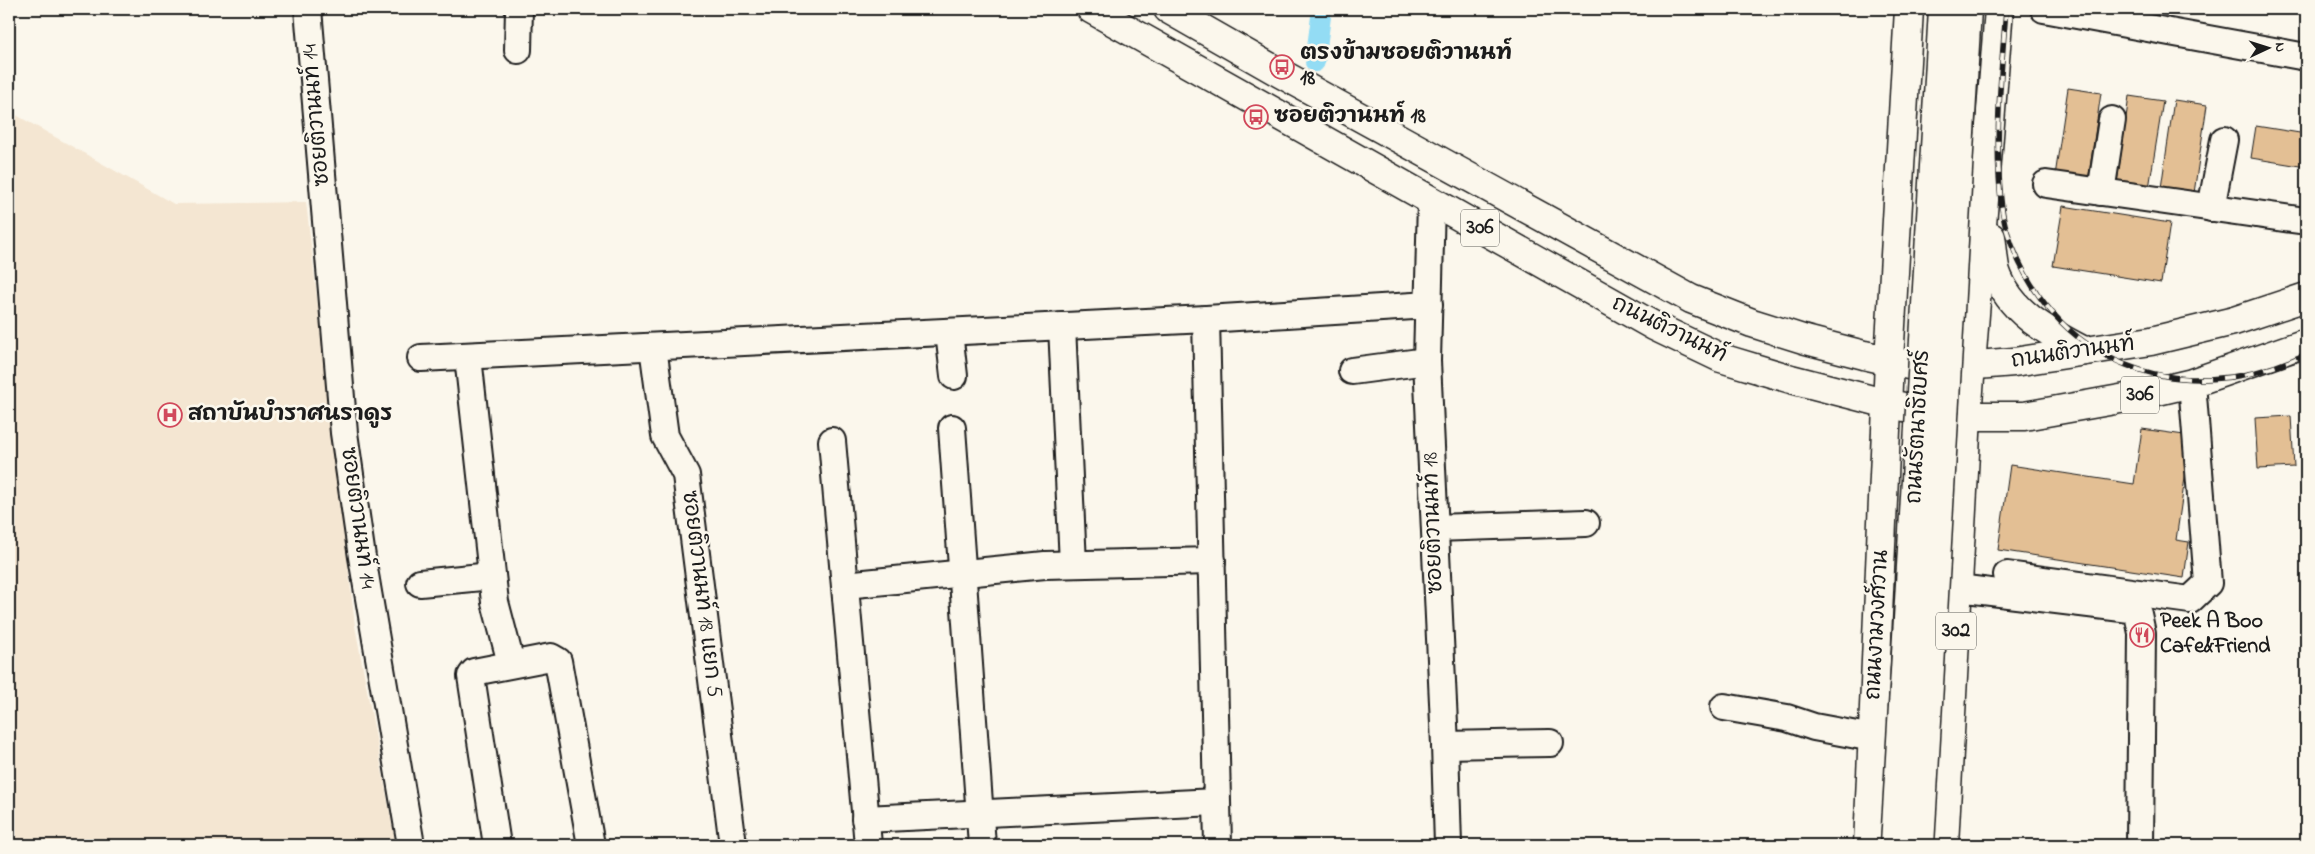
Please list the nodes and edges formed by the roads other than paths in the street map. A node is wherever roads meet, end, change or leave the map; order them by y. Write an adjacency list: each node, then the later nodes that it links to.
1 (308, 9): 63 (street, ซอยติวานนท์ 14)
2 (519, 9): 11 (street)
3 (1091, 9): 19 (main road, ถนนติวานนท์ / 306)
4 (1168, 9): 33 (main road, ถนนติวานนท์ / 306)
5 (1909, 9): 33 (main road, ถนนรัตนาธิเบศร์)
6 (1914, 9): 9 (main road)
7 (1943, 9): 72 (main road, ถนนรัตนาธิเบศร์, bridge)
8 (1967, 9): 73 (main road, ถนนรัตนาธิเบศร์, bridge)
9 (1998, 9): 14 (main road, 302)
10 (2044, 9): 12 (street)
11 (518, 50)
12 (2306, 57)
13 (2112, 120): 18 (street)
14 (1990, 124): 16 (main road, 302); 35 (main road)
15 (2224, 140): 20 (street)
16 (1986, 168): 29 (main road); 34 (main road, 302)
17 (2046, 184): 18 (street)
18 (2101, 192): 20 (street)
19 (1431, 201): 23 (street, ซอยติวานนท์ 18); 39 (main road, ถนนติวานนท์ / 306)
20 (2211, 208): 21 (street)
21 (2306, 221)
22 (2306, 297): 29 (main road, ถนนติวานนท์ / 306)
23 (1429, 305): 24 (street); 32 (street, ซอยติวานนท์ 18)
24 (1206, 319): 25 (street); 46 (street)
25 (1062, 326): 26 (street); 47 (street)
26 (949, 332): 28 (street); 37 (street)
27 (2306, 343): 38 (main road, ถนนติวานนท์ / 306)
28 (654, 347): 30 (street); 66 (street, ซอยติวานนท์ 18 แยก 5)
29 (2084, 351): 34 (main road, ถนนติวานนท์ / 306)
30 (468, 357): 31 (street); 50 (street)
31 (421, 358)
32 (1427, 361): 36 (street); 45 (street, ซอยติวานนท์ 18)
33 (1889, 361): 35 (main road, ถนนติวานนท์ / 306); 39 (main road, ถนนรัตนาธิเบศร์)
34 (1963, 367): 35 (main road, ถนนติวานนท์ / 306); 40 (main road); 41 (main road, 302)
35 (1927, 368): 39 (main road)
36 (1352, 371)
37 (954, 376)
38 (2192, 383): 41 (main road, ถนนติวานนท์ / 306); 49 (street)
39 (1896, 406): 40 (main road, ถนนติวานนท์ / 306); 54 (main road, ถนนงามวงศ์วาน)
40 (1937, 413): 41 (main road, ถนนติวานนท์ / 306); 54 (main road)
41 (1967, 416): 53 (main road, 302)
42 (952, 428): 48 (street)
43 (832, 440): 52 (street)
44 (1586, 523): 45 (street)
45 (1435, 528): 59 (street, ซอยติวานนท์ 18)
46 (1212, 561): 47 (street); 60 (street)
47 (1073, 564): 48 (street)
48 (962, 574): 52 (street); 61 (street)
49 (2007, 575)
50 (492, 576): 51 (street); 55 (street)
51 (420, 583)
52 (845, 585): 62 (street)
53 (1958, 588): 74 (main road, 302); 75 (street)
54 (1880, 610): 57 (main road, ถนนงามวงศ์วาน)
55 (511, 663): 64 (street); 65 (street)
56 (1724, 707): 57 (street)
57 (1873, 738): 71 (main road, ถนนงามวงศ์วาน)
58 (1550, 743): 59 (street)
59 (1445, 745): 70 (street, ซอยติวานนท์ 18)
60 (1216, 802): 61 (street); 69 (street)
61 (980, 813): 62 (street); 68 (street)
62 (866, 819): 67 (street)
63 (411, 845)
64 (497, 845)
65 (591, 845)
66 (734, 845)
67 (868, 845)
68 (982, 845)
69 (1218, 845)
70 (1448, 845)
71 (1868, 845)
72 (1895, 845)
73 (1920, 845)
74 (1944, 845)
75 (2140, 845)

